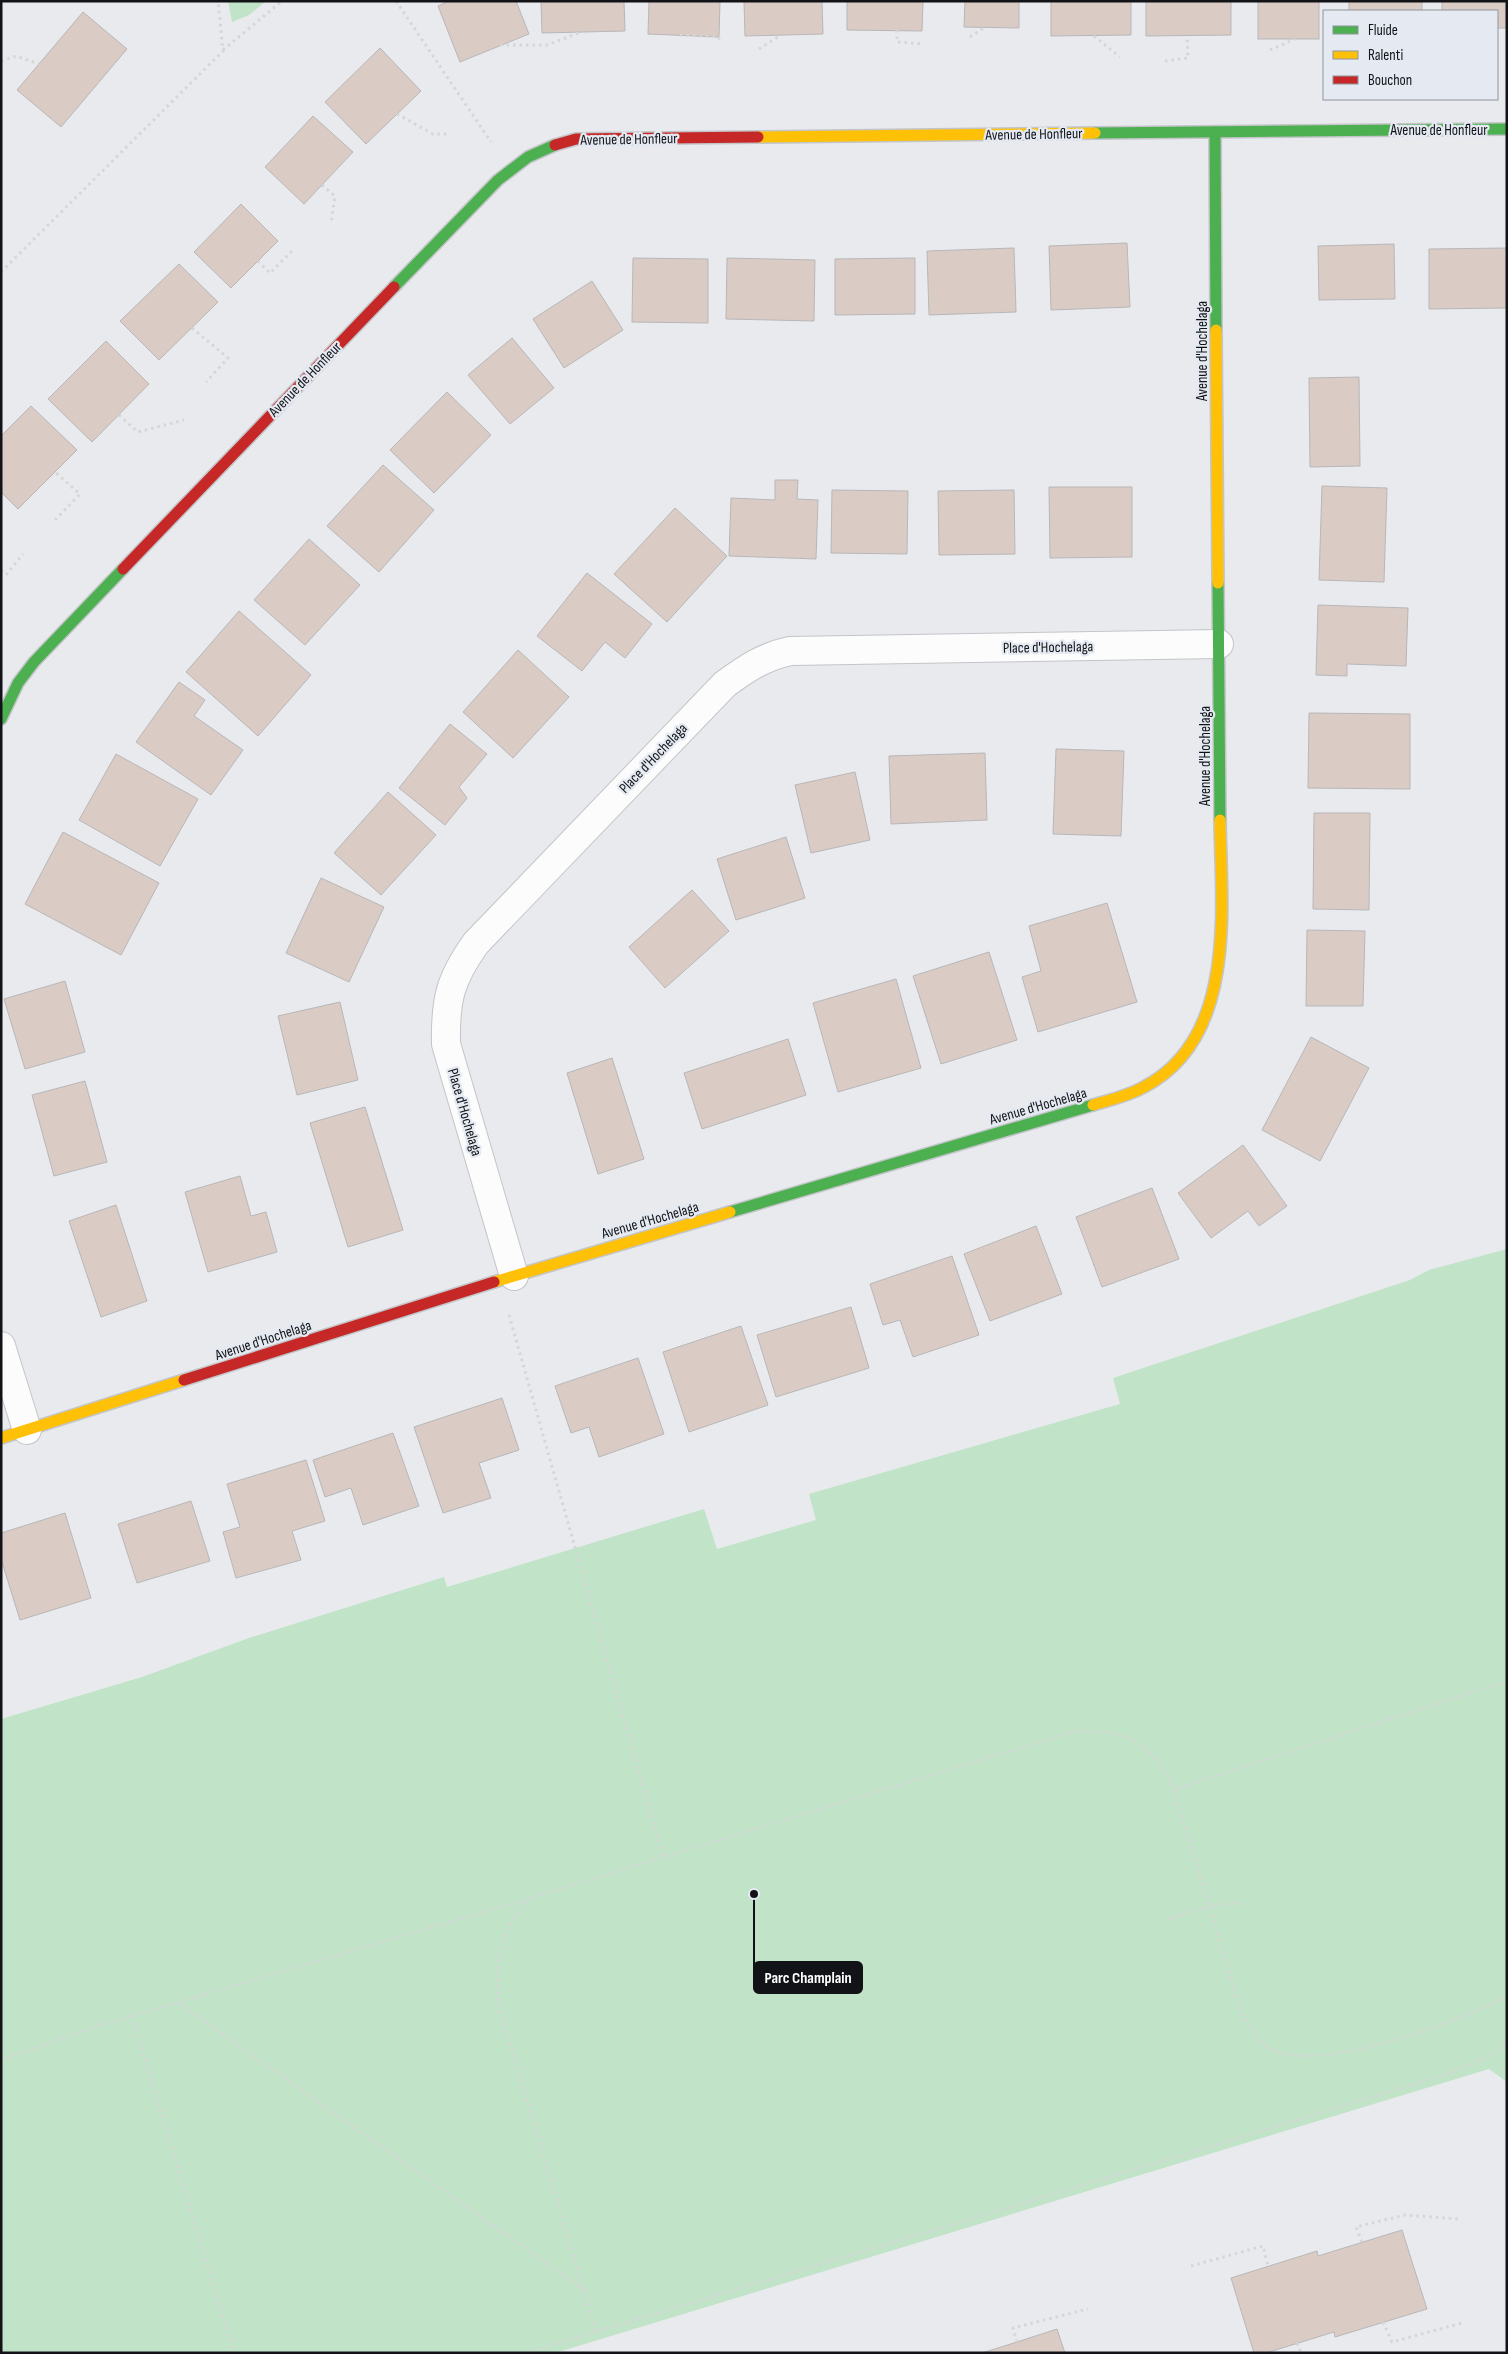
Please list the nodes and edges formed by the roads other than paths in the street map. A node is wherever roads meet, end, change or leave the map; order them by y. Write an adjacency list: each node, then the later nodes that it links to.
1 (1507, 130): 2 (street, Avenue de Honfleur)
2 (1215, 132): 3 (street, Avenue d'Hochelaga); 4 (street, Avenue de Honfleur)
3 (1219, 644): 5 (street, Avenue d'Hochelaga); 5 (street, Place d'Hochelaga)
4 (1, 719)
5 (514, 1276): 7 (street, Avenue d'Hochelaga)
6 (1, 1346): 7 (street)
7 (27, 1430): 8 (street, Avenue d'Hochelaga)
8 (1, 1438)

